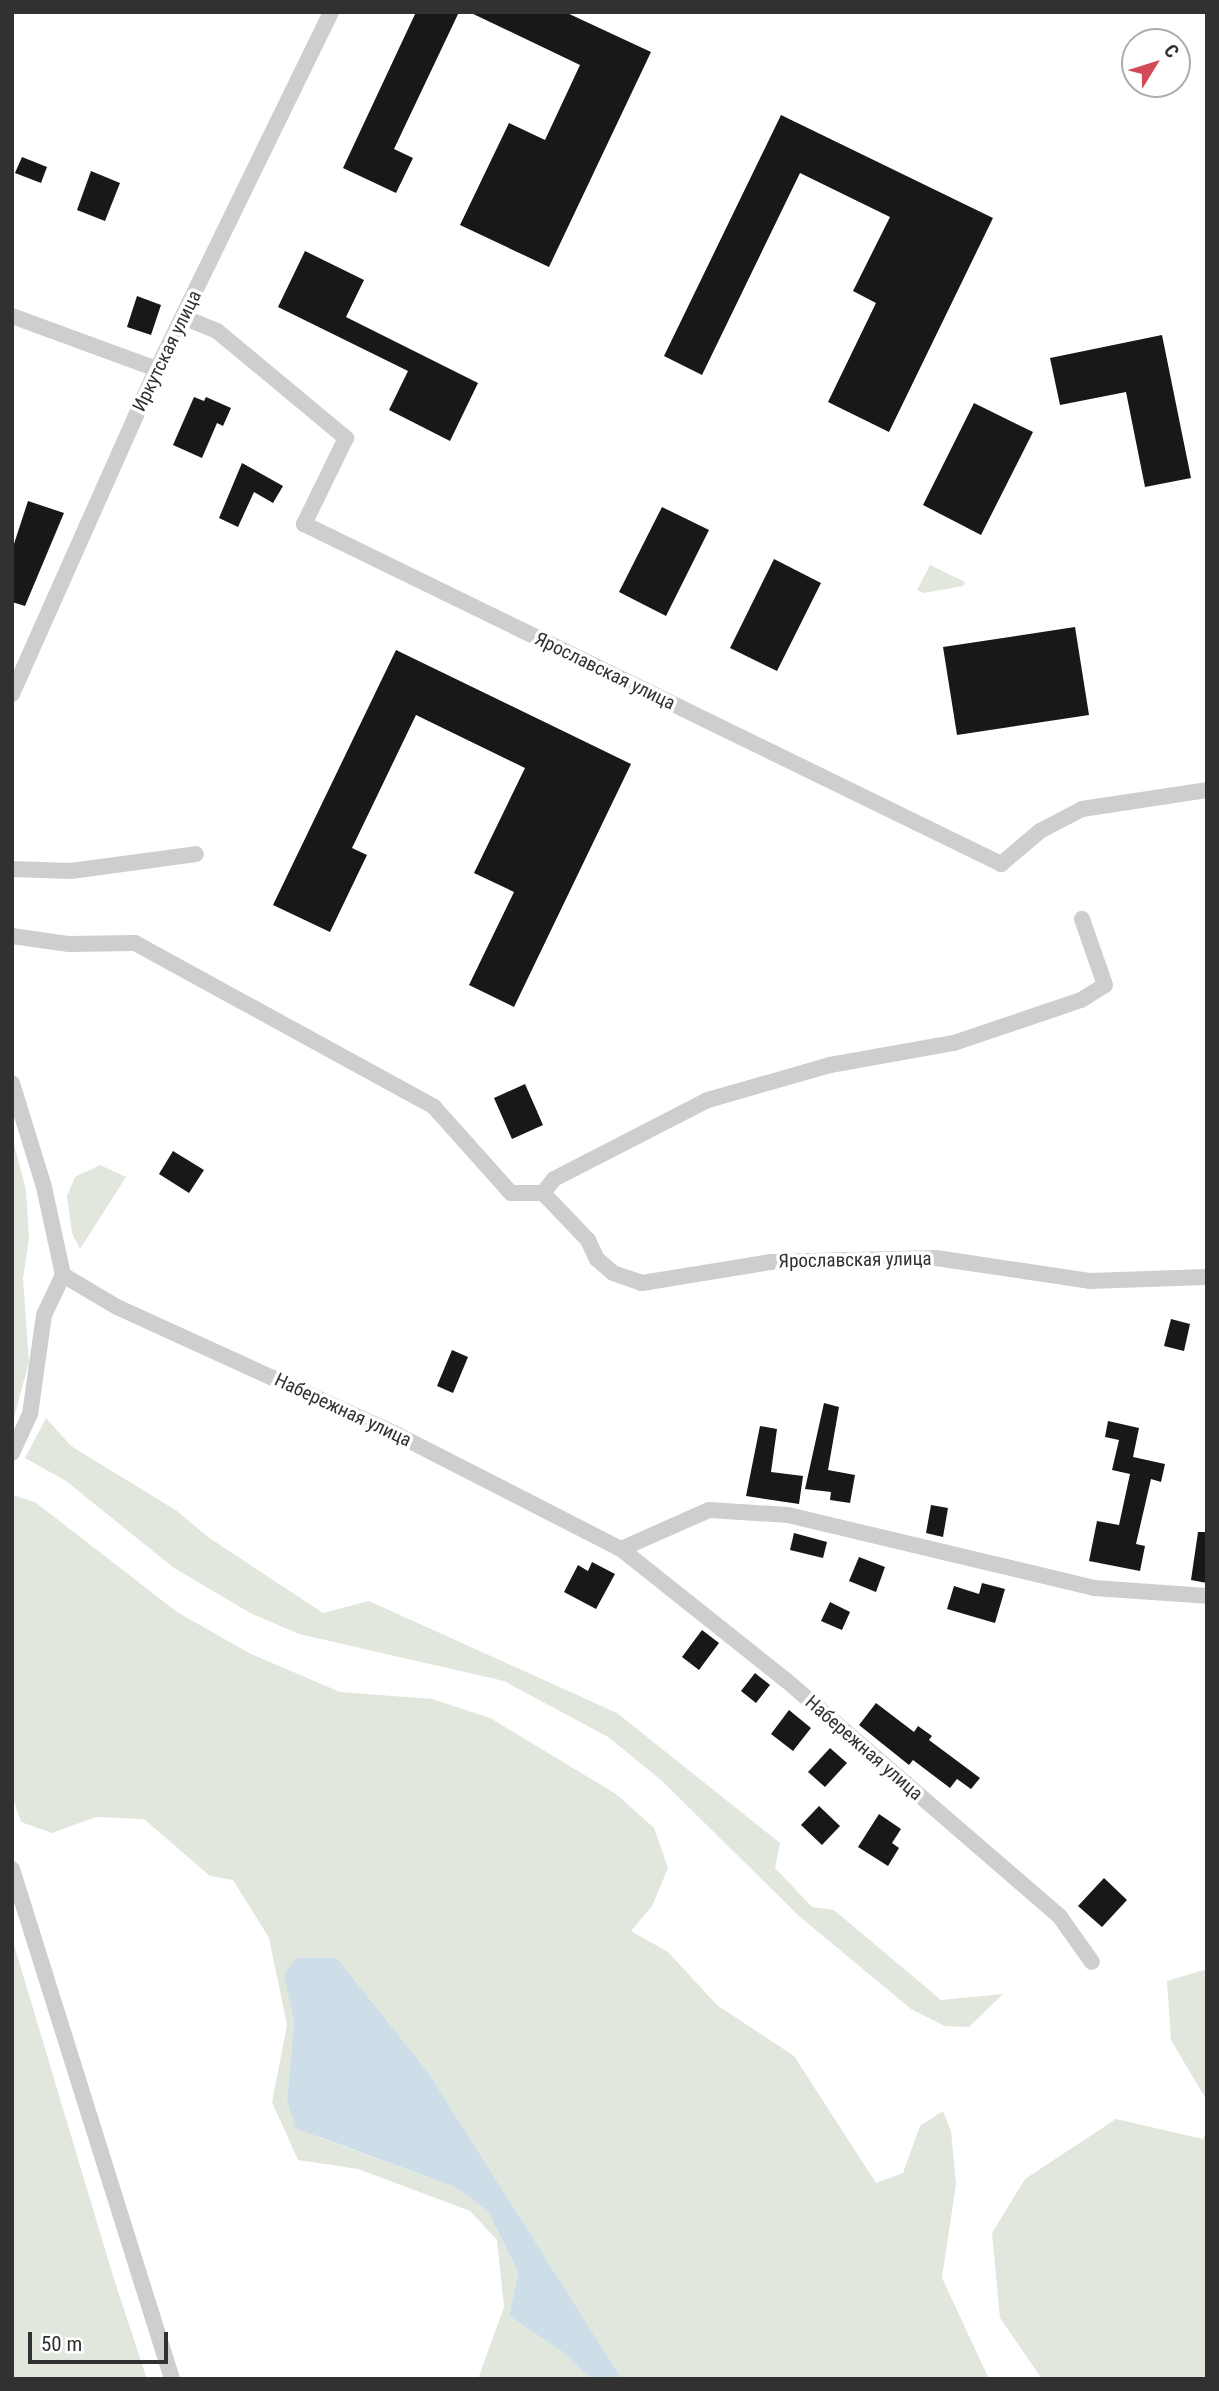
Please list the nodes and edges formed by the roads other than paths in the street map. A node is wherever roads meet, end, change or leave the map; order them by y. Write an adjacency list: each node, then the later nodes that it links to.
1 (331, 12): 3 (street, Иркутская улица)
2 (12, 316): 4 (street)
3 (185, 318): 4 (street, Иркутская улица); 6 (street, Ярославская улица)
4 (157, 369): 5 (street, Иркутская улица)
5 (12, 694)
6 (1207, 790)
7 (195, 854): 8 (street)
8 (12, 869)
9 (1082, 919): 12 (street)
10 (12, 936): 12 (street)
11 (12, 1083): 13 (street)
12 (542, 1193): 14 (street, Ярославская улица)
13 (64, 1275): 15 (street); 16 (street, Набережная улица)
14 (1207, 1277)
15 (12, 1452)
16 (621, 1549): 17 (street); 19 (street, Набережная улица)
17 (1207, 1596)
18 (12, 1869): 20 (street)
19 (1092, 1962)
20 (172, 2379)

